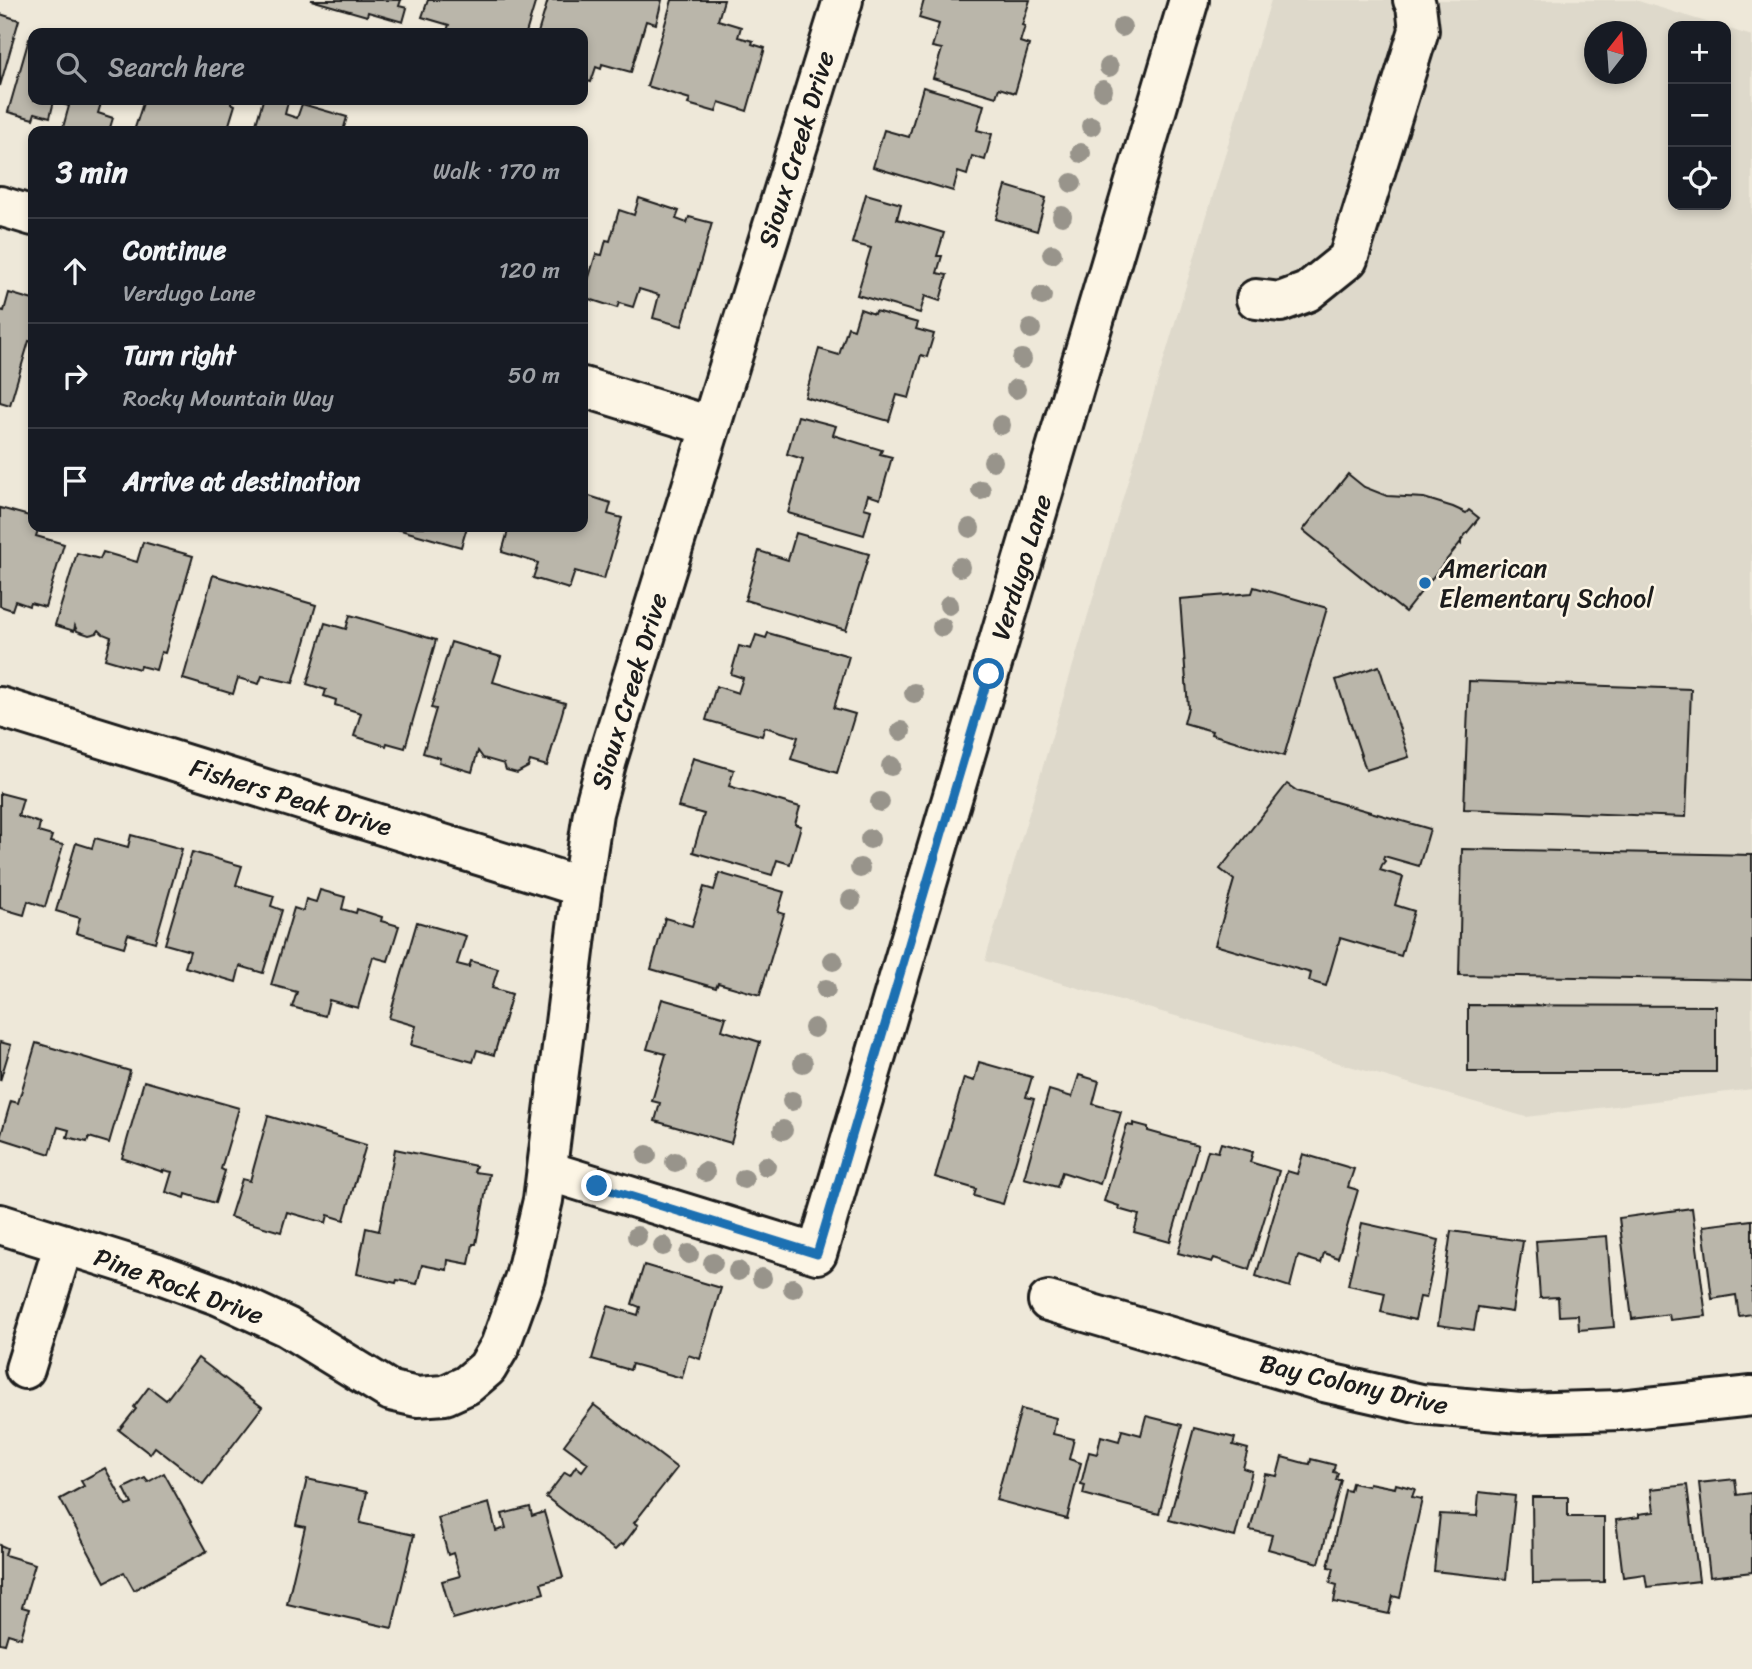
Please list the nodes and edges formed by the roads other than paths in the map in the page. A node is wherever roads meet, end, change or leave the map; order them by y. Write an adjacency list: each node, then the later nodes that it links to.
1 (843, 0): 8 (street, Sioux Creek Drive)
2 (1189, 0): 11 (street, Verdugo Lane)
3 (1413, 0): 6 (street)
4 (0, 206): 5 (street)
5 (28, 214)
6 (1256, 299)
7 (588, 389): 8 (street)
8 (710, 426): 10 (street, Sioux Creek Drive)
9 (0, 707): 10 (street, Fishers Peak Drive)
10 (582, 887): 11 (street, Sioux Creek Drive)
11 (548, 1171): 16 (street, Sioux Creek Drive)
12 (0, 1224): 13 (street, Pine Rock Drive)
13 (64, 1244): 15 (street); 16 (street, Pine Rock Drive)
14 (1048, 1301): 17 (street, Bay Colony Drive)
15 (25, 1368)
16 (467, 1385)
17 (1752, 1396)

